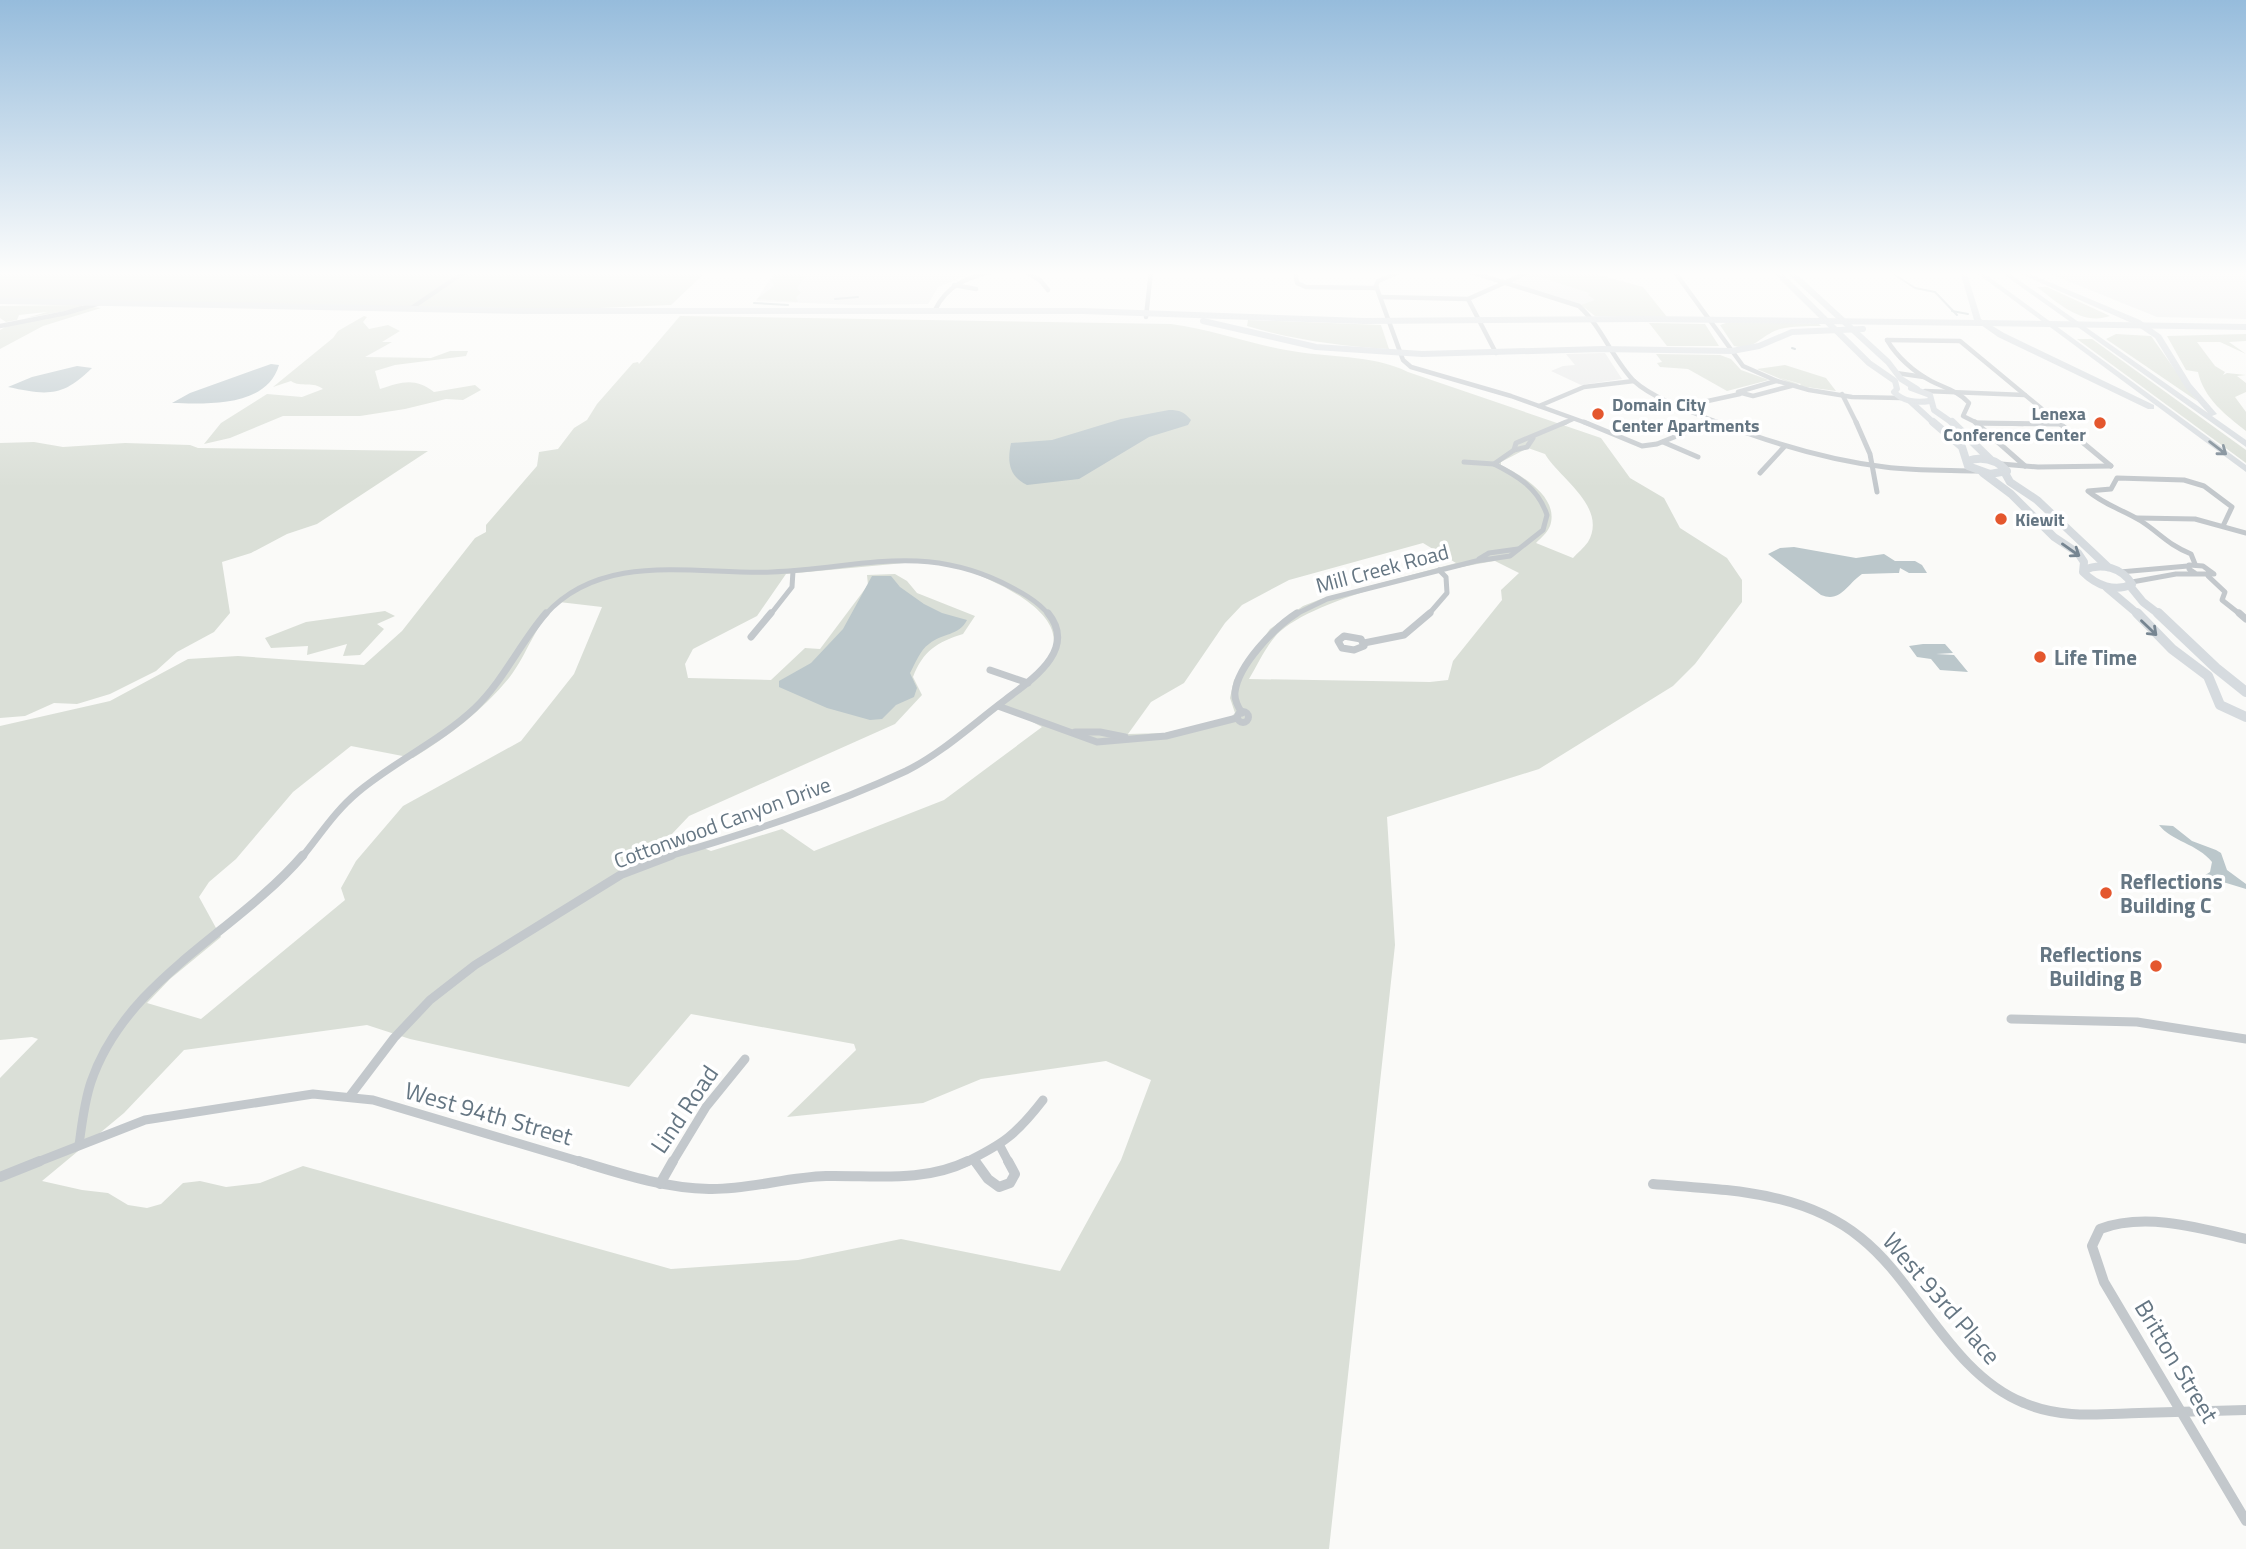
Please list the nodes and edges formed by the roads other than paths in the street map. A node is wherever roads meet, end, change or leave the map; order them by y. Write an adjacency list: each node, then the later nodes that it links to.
1 (1305, 343): 17 (main road)
2 (1398, 343): 17 (street)
3 (1491, 343): 18 (street)
4 (1607, 343): 15 (street)
5 (1727, 343): 16 (street)
6 (1765, 343): 16 (main road)
7 (1850, 343): 24 (main road)
8 (1867, 343): 19 (main road)
9 (1890, 343): 20 (street)
10 (1961, 343): 29 (street)
11 (2021, 343): 40 (highway)
12 (2076, 343): 40 (highway)
13 (2105, 343): 42 (highway)
14 (2161, 343): 42 (highway)
15 (1610, 349): 16 (main road); 18 (main road); 21 (street)
16 (1732, 351): 22 (street)
17 (1401, 353): 18 (main road); 32 (street)
18 (1496, 353)
19 (1896, 373): 20 (street); 25 (main road)
20 (1925, 377): 28 (street)
21 (1633, 381): 32 (street); 33 (street)
22 (1777, 381): 23 (street); 26 (street)
23 (1791, 386): 26 (street); 27 (street)
24 (1896, 390): 25 (main road); 27 (street); 30 (main road)
25 (1919, 390): 28 (street); 31 (main road)
26 (1740, 394): 33 (street)
27 (1842, 394): 30 (street); 48 (street)
28 (1962, 396): 29 (street); 31 (street); 34 (street)
29 (2028, 397): 39 (street)
30 (1903, 399): 31 (main road); 46 (main road)
31 (1931, 400): 35 (main road)
32 (1539, 406): 36 (street)
33 (1679, 407): 37 (street)
34 (1964, 417): 35 (street); 38 (street)
35 (1946, 418): 51 (main road)
36 (1573, 419): 41 (street); 47 (street)
37 (1713, 421): 41 (street); 43 (street)
38 (1978, 423): 39 (street); 49 (street)
39 (2062, 425): 50 (street)
40 (2190, 427): 52 (highway, one-way to 52)
41 (1663, 442): 44 (street)
42 (2246, 442)
43 (1784, 447): 48 (street); 54 (street)
44 (1698, 457)
45 (1464, 461): 47 (street)
46 (1967, 463): 48 (street); 51 (main road); 53 (main road)
47 (1494, 464): 60 (street, Mill Creek Road)
48 (1873, 464): 53 (street); 55 (street)
49 (2025, 466): 50 (street); 51 (street)
50 (2038, 467): 51 (street)
51 (2002, 468): 53 (main road); 62 (main road)
52 (2246, 469)
53 (1980, 472): 61 (main road, one-way to 61)
54 (1760, 473)
55 (1877, 492)
56 (2136, 518): 57 (street); 57 (street); 59 (street)
57 (2222, 526): 58 (street)
58 (2246, 533)
59 (2192, 565): 62 (street); 64 (street); 65 (street)
60 (1439, 570): 70 (street); 75 (street, Mill Creek Road)
61 (2084, 570): 62 (main road); 66 (main road)
62 (2115, 570): 67 (main road)
63 (793, 571): 69 (street); 72 (street, Cottonwood Canyon Drive); 82 (street, Cottonwood Canyon Drive)
64 (2195, 573): 65 (street); 67 (street)
65 (2208, 576): 68 (street)
66 (2098, 584): 67 (main road); 74 (main road, one-way to 74)
67 (2131, 584): 73 (main road)
68 (2246, 620)
69 (751, 638)
70 (1364, 643)
71 (990, 670): 72 (street)
72 (1028, 683): 75 (street, Cottonwood Canyon Drive)
73 (2246, 693): 74 (main road)
74 (2215, 695): 76 (main road)
75 (998, 706): 80 (street, Cottonwood Canyon Drive)
76 (2246, 719)
77 (2011, 1019): 78 (street)
78 (2246, 1039)
79 (745, 1059): 86 (street, Lind Road)
80 (350, 1096): 82 (street, West 94th Street); 86 (street, West 94th Street)
81 (1043, 1100): 83 (street, West 94th Street)
82 (79, 1145): 85 (street, West 94th Street)
83 (1000, 1146): 84 (street, West 94th Street); 84 (street)
84 (974, 1160): 86 (street, West 94th Street)
85 (0, 1177)
86 (660, 1184)
87 (1653, 1184): 89 (street, West 93rd Place)
88 (2246, 1239): 89 (street, Britton Street)
89 (2183, 1410): 90 (street, West 93rd Place); 91 (street, Britton Street)
90 (2246, 1410)
91 (2246, 1521)

